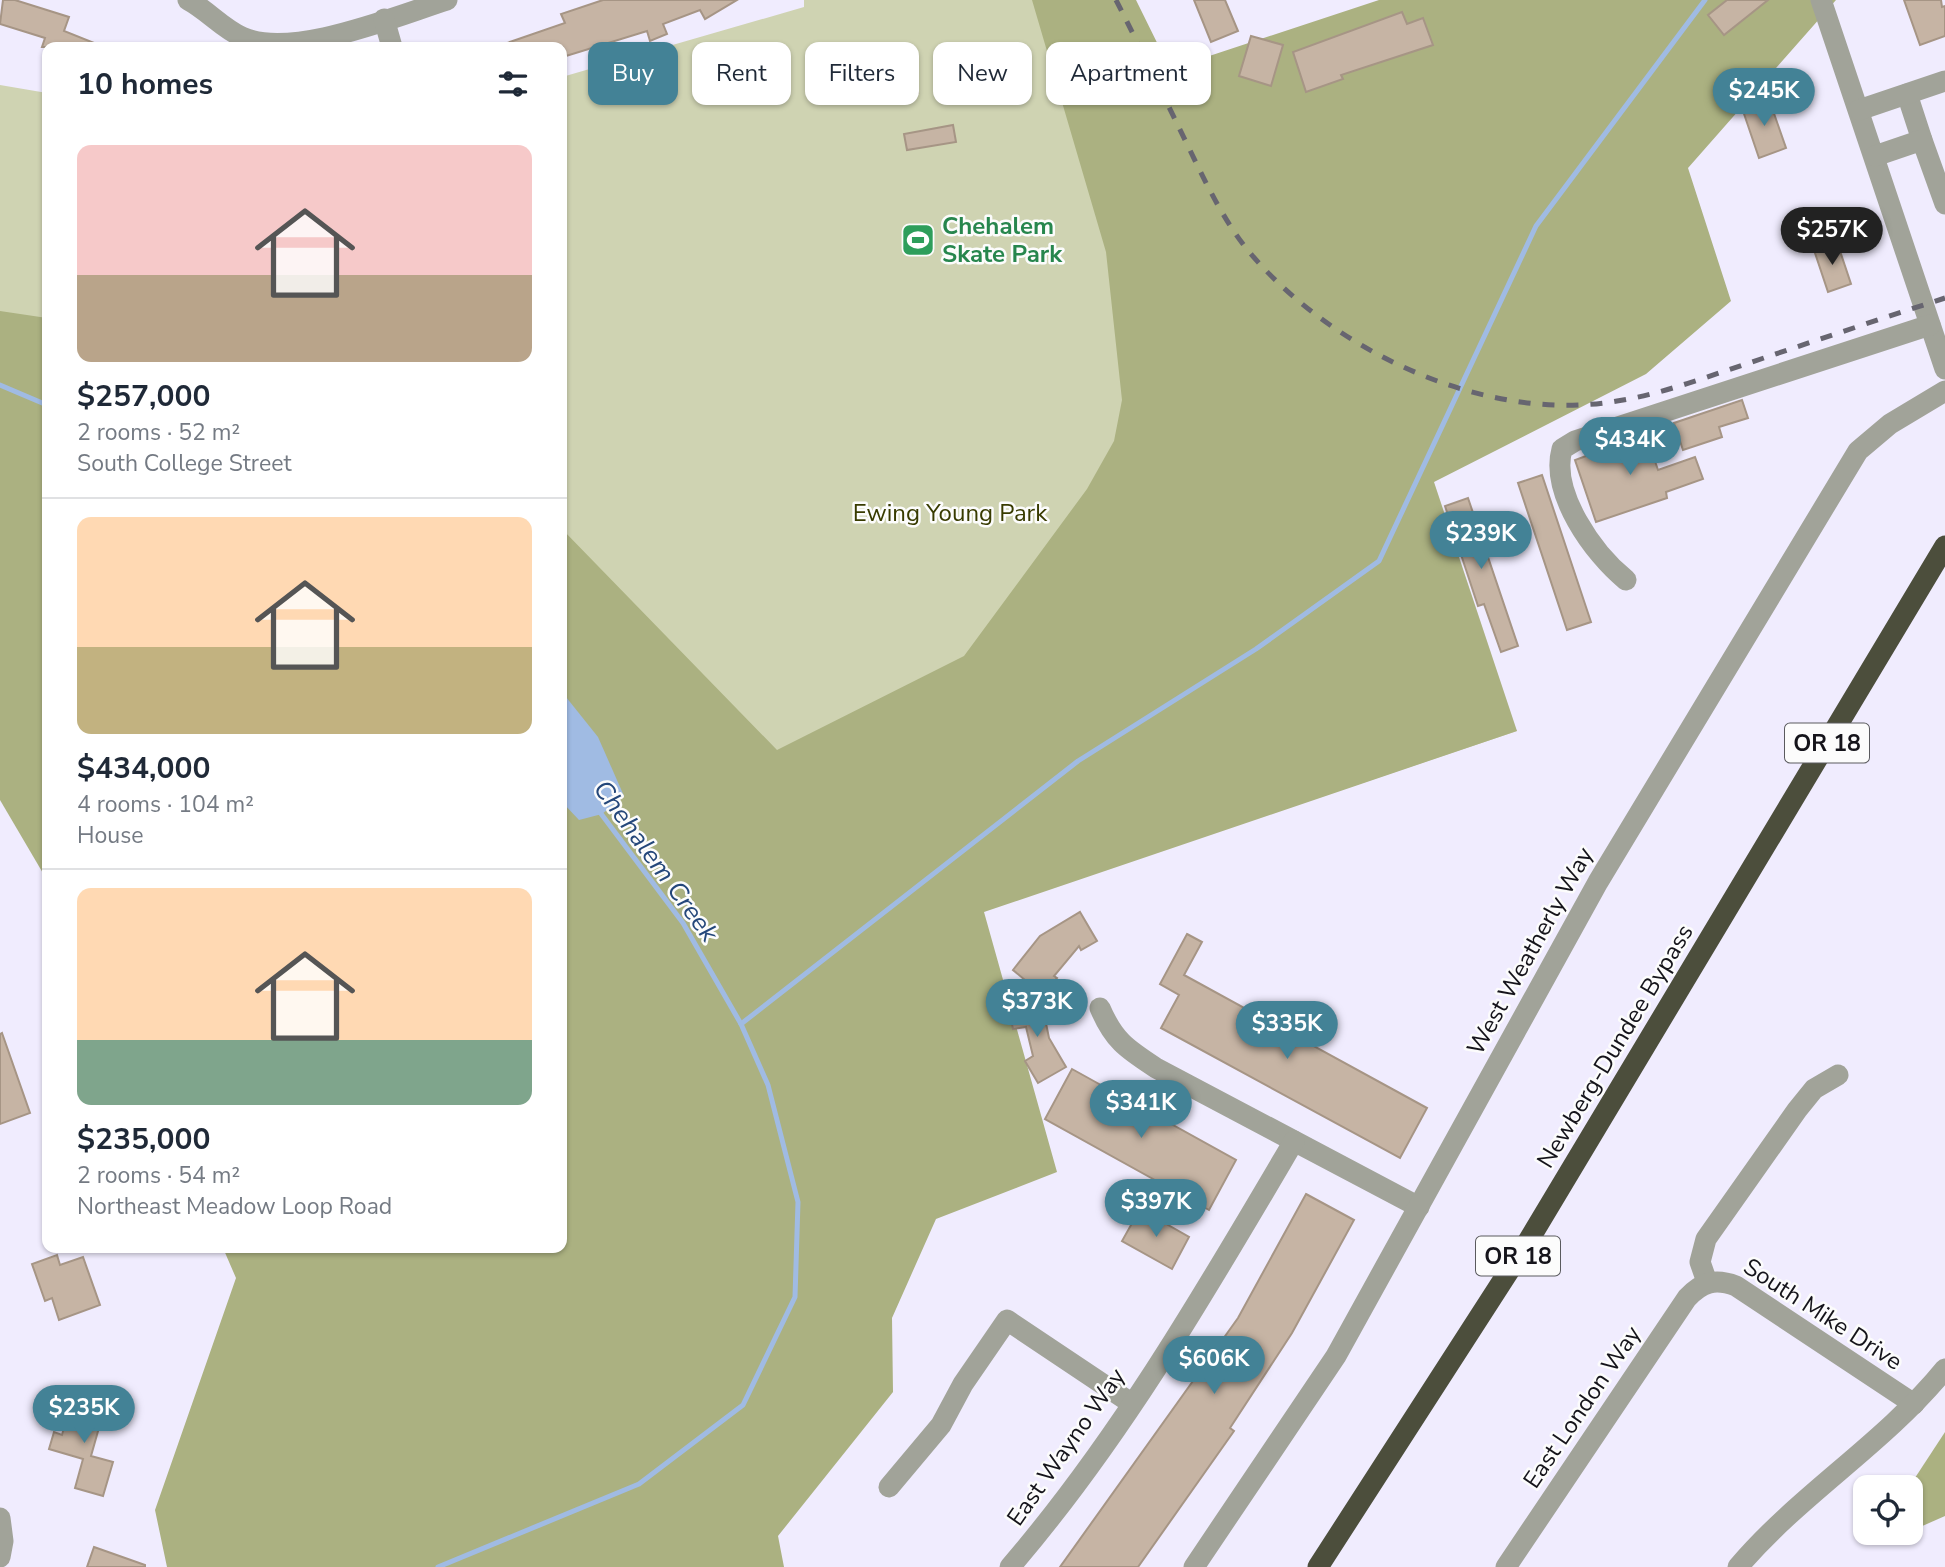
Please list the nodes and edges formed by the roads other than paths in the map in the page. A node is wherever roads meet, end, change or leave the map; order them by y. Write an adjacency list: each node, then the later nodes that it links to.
1 (188, 0): 5 (street)
2 (447, 0): 4 (street)
3 (1821, 0): 10 (street)
4 (384, 19): 6 (street); 7 (street)
5 (261, 42)
6 (307, 42)
7 (391, 42)
8 (1945, 81): 9 (street)
9 (1907, 94): 10 (street); 11 (street)
10 (1859, 110): 12 (street)
11 (1922, 140): 12 (street); 13 (street)
12 (1875, 156): 14 (street)
13 (1945, 204)
14 (1930, 325): 15 (street); 18 (street)
15 (1945, 369)
16 (1945, 391): 22 (street, West Weatherly Way)
17 (1945, 546): 32 (highway, Newberg-Dundee Bypass / OR 18)
18 (1626, 580)
19 (1100, 1008): 21 (street)
20 (1838, 1075): 23 (street, South Mike Drive)
21 (1294, 1141): 22 (street); 25 (street, East Wayno Way)
22 (1419, 1207): 31 (street, West Weatherly Way)
23 (1707, 1282): 26 (street, South Mike Drive); 33 (street, East London Way)
24 (1945, 1369): 26 (street)
25 (1131, 1403): 27 (street); 30 (street, East Wayno Way)
26 (1914, 1404): 34 (street)
27 (889, 1487)
28 (0, 1518): 29 (street)
29 (0, 1557)
30 (1010, 1567)
31 (1194, 1567)
32 (1318, 1567)
33 (1506, 1567)
34 (1738, 1567)

